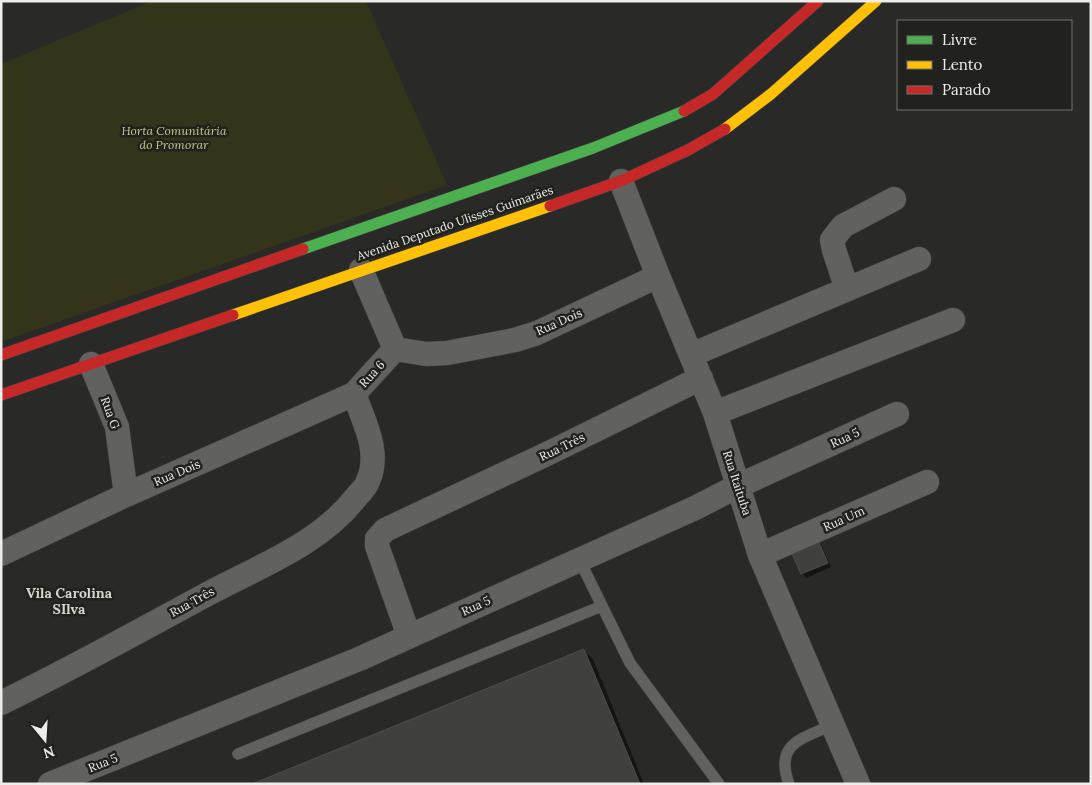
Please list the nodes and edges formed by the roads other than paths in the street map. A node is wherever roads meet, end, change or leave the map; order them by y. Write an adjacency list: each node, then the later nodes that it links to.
1 (818, 1): 11 (street, Avenida Deputado Ulisses Guimarães)
2 (876, 1): 3 (street, Avenida Deputado Ulisses Guimarães)
3 (621, 182): 6 (street, Avenida Deputado Ulisses Guimarães); 7 (street, Rua Itaituba)
4 (894, 199): 8 (street)
5 (919, 259): 8 (street)
6 (361, 270): 10 (street, Rua 6); 13 (street, Avenida Deputado Ulisses Guimarães)
7 (658, 276): 10 (street, Rua Dois); 12 (street, Rua Itaituba)
8 (846, 289): 12 (street)
9 (953, 320): 17 (street)
10 (395, 349): 15 (street, Rua 6)
11 (1, 355)
12 (691, 355): 14 (street, Rua Itaituba)
13 (91, 364): 16 (street, Avenida Deputado Ulisses Guimarães); 22 (street, Rua G)
14 (701, 378): 17 (street, Rua Itaituba); 27 (street, Rua Três)
15 (354, 394): 19 (street, Rua 6); 22 (street, Rua Dois)
16 (1, 395)
17 (715, 413): 21 (street, Rua Itaituba)
18 (896, 414): 21 (street, Rua 5)
19 (368, 482): 28 (street, Rua Três)
20 (926, 482): 24 (street, Rua Um)
21 (738, 486): 24 (street, Rua Itaituba); 25 (street, Rua 5)
22 (126, 495): 23 (street, Rua Dois)
23 (1, 554)
24 (760, 555): 29 (street, Rua Itaituba)
25 (579, 560): 26 (lane); 27 (street, Rua 5)
26 (602, 606): 30 (lane); 32 (lane)
27 (409, 636): 31 (street, Rua 5)
28 (1, 704)
29 (832, 725): 33 (lane); 34 (street, Rua Itaituba)
30 (238, 754)
31 (50, 784)
32 (719, 784)
33 (789, 784)
34 (858, 784)

